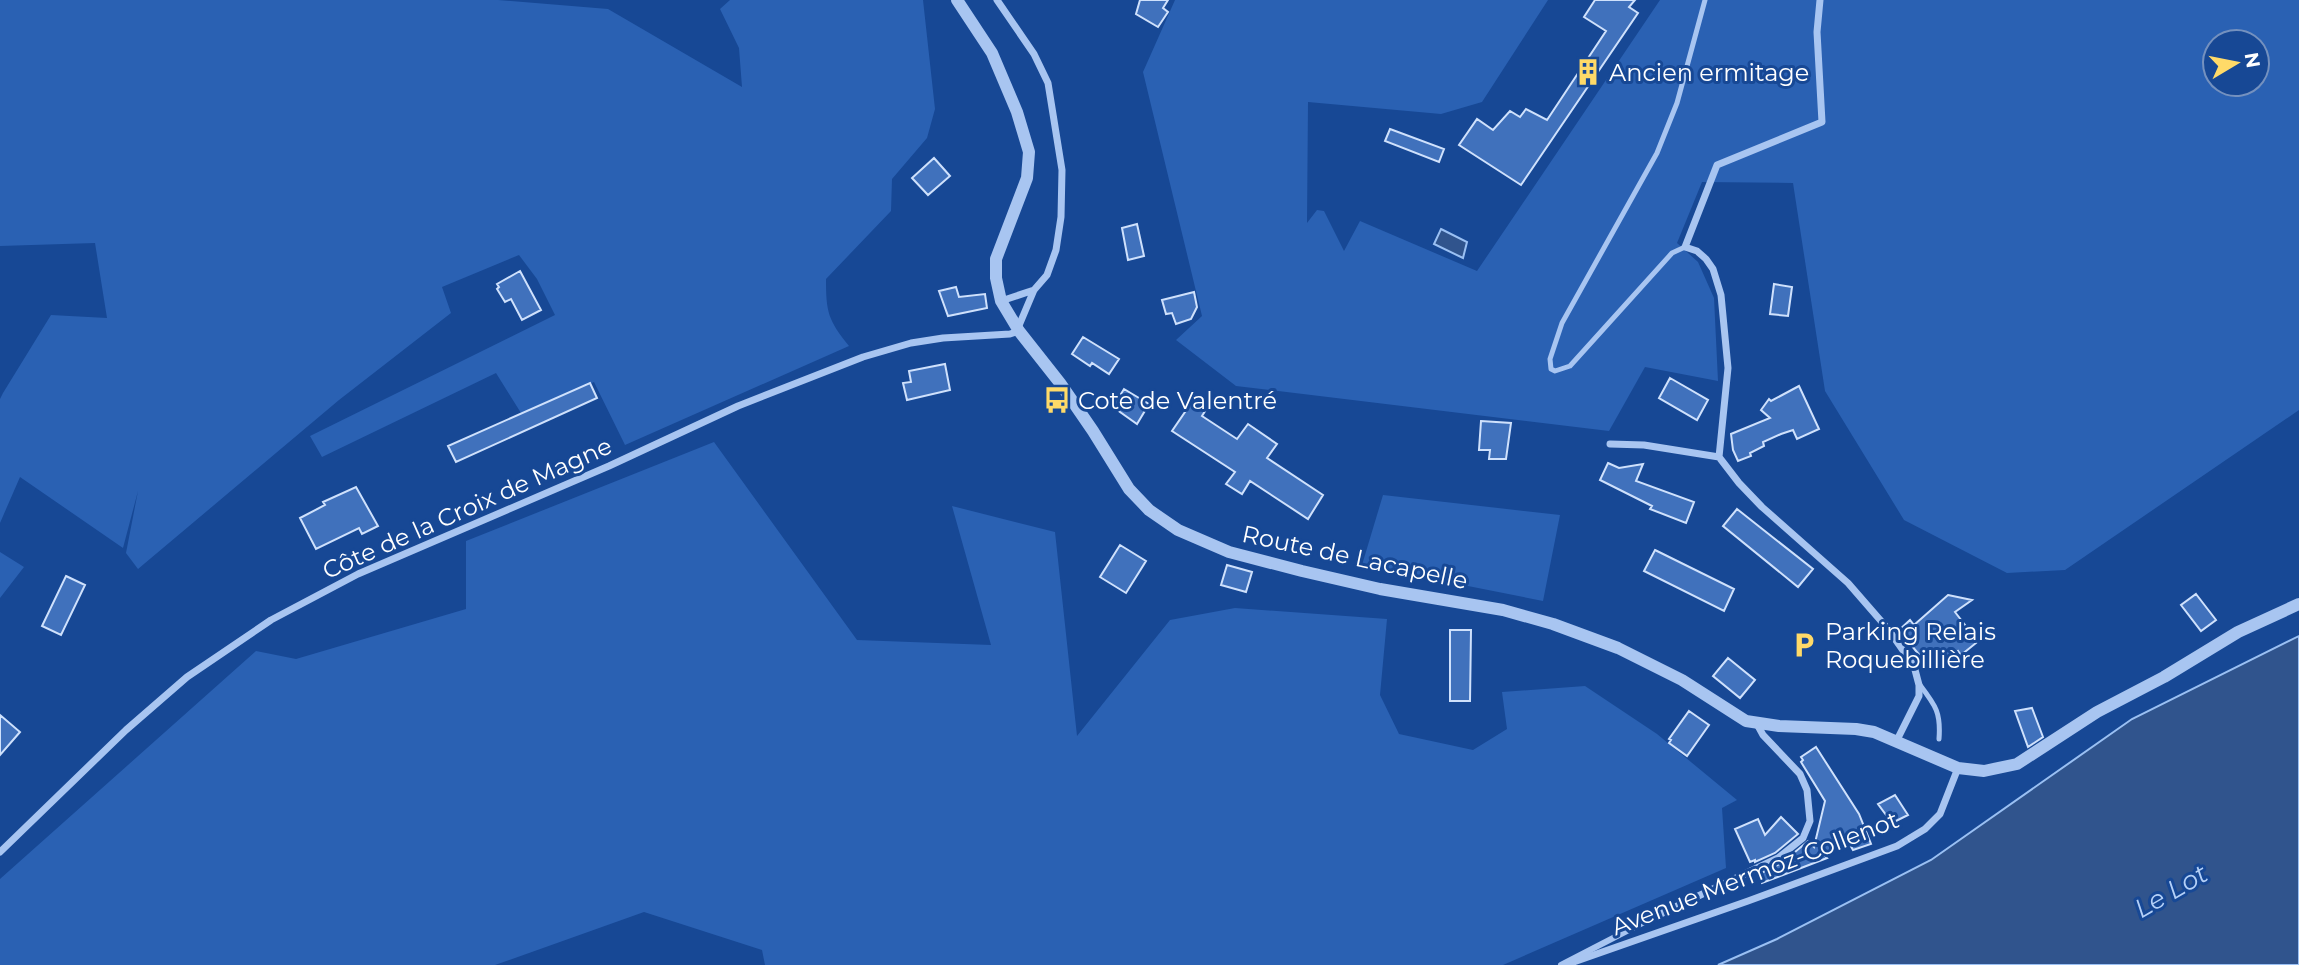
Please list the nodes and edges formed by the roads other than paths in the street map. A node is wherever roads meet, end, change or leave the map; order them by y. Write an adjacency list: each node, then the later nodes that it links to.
1 (957, 0): 7 (street)
2 (997, 0): 6 (street)
3 (1705, 0): 5 (lane)
4 (1820, 0): 5 (street)
5 (1685, 247): 10 (street)
6 (1034, 290): 7 (street); 8 (street)
7 (1001, 302): 8 (street, Route de Lacapelle)
8 (1018, 330): 13 (street, Route de Lacapelle); 17 (street, Côte de la Croix de Magne)
9 (1610, 444): 10 (street)
10 (1719, 457): 12 (street)
11 (2299, 604): 16 (street)
12 (1919, 685): 14 (lane); 15 (street)
13 (1757, 723): 15 (street, Route de Lacapelle); 18 (street, Route de Lacapelle)
14 (1939, 739)
15 (1897, 740): 16 (street, Route de Lacapelle)
16 (1958, 768): 19 (street, Avenue Mermoz-Collenot)
17 (0, 852)
18 (1650, 919): 19 (street, Route de Lacapelle)
19 (1563, 965)

